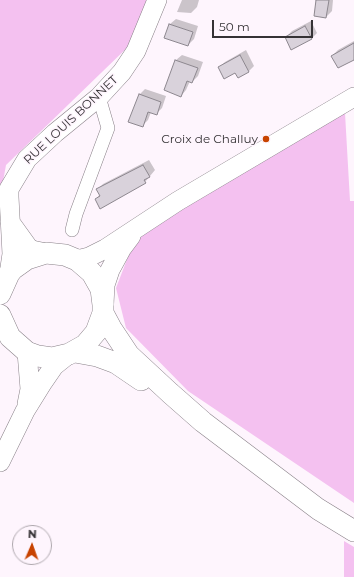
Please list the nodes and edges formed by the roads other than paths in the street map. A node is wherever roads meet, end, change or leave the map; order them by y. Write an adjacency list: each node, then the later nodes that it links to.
1 (157, 0): 2 (street, RUE LOUIS BONNET)
2 (99, 97): 4 (street, RUE LOUIS BONNET); 5 (street)
3 (354, 97): 6 (street)
4 (10, 222): 7 (street); 9 (street, RUE LOUIS BONNET)
5 (72, 230)
6 (135, 230): 8 (street); 11 (street)
7 (46, 254): 8 (main road); 9 (main road)
8 (77, 260): 11 (main road)
9 (9, 274): 10 (main road)
10 (0, 294)
11 (103, 309): 15 (main road); 17 (main road)
12 (0, 315): 13 (main road)
13 (5, 337): 14 (main road)
14 (27, 352): 15 (main road); 16 (street)
15 (72, 353): 16 (street); 17 (main road)
16 (25, 411): 18 (street)
17 (203, 422): 19 (main road)
18 (0, 462)
19 (354, 531)

